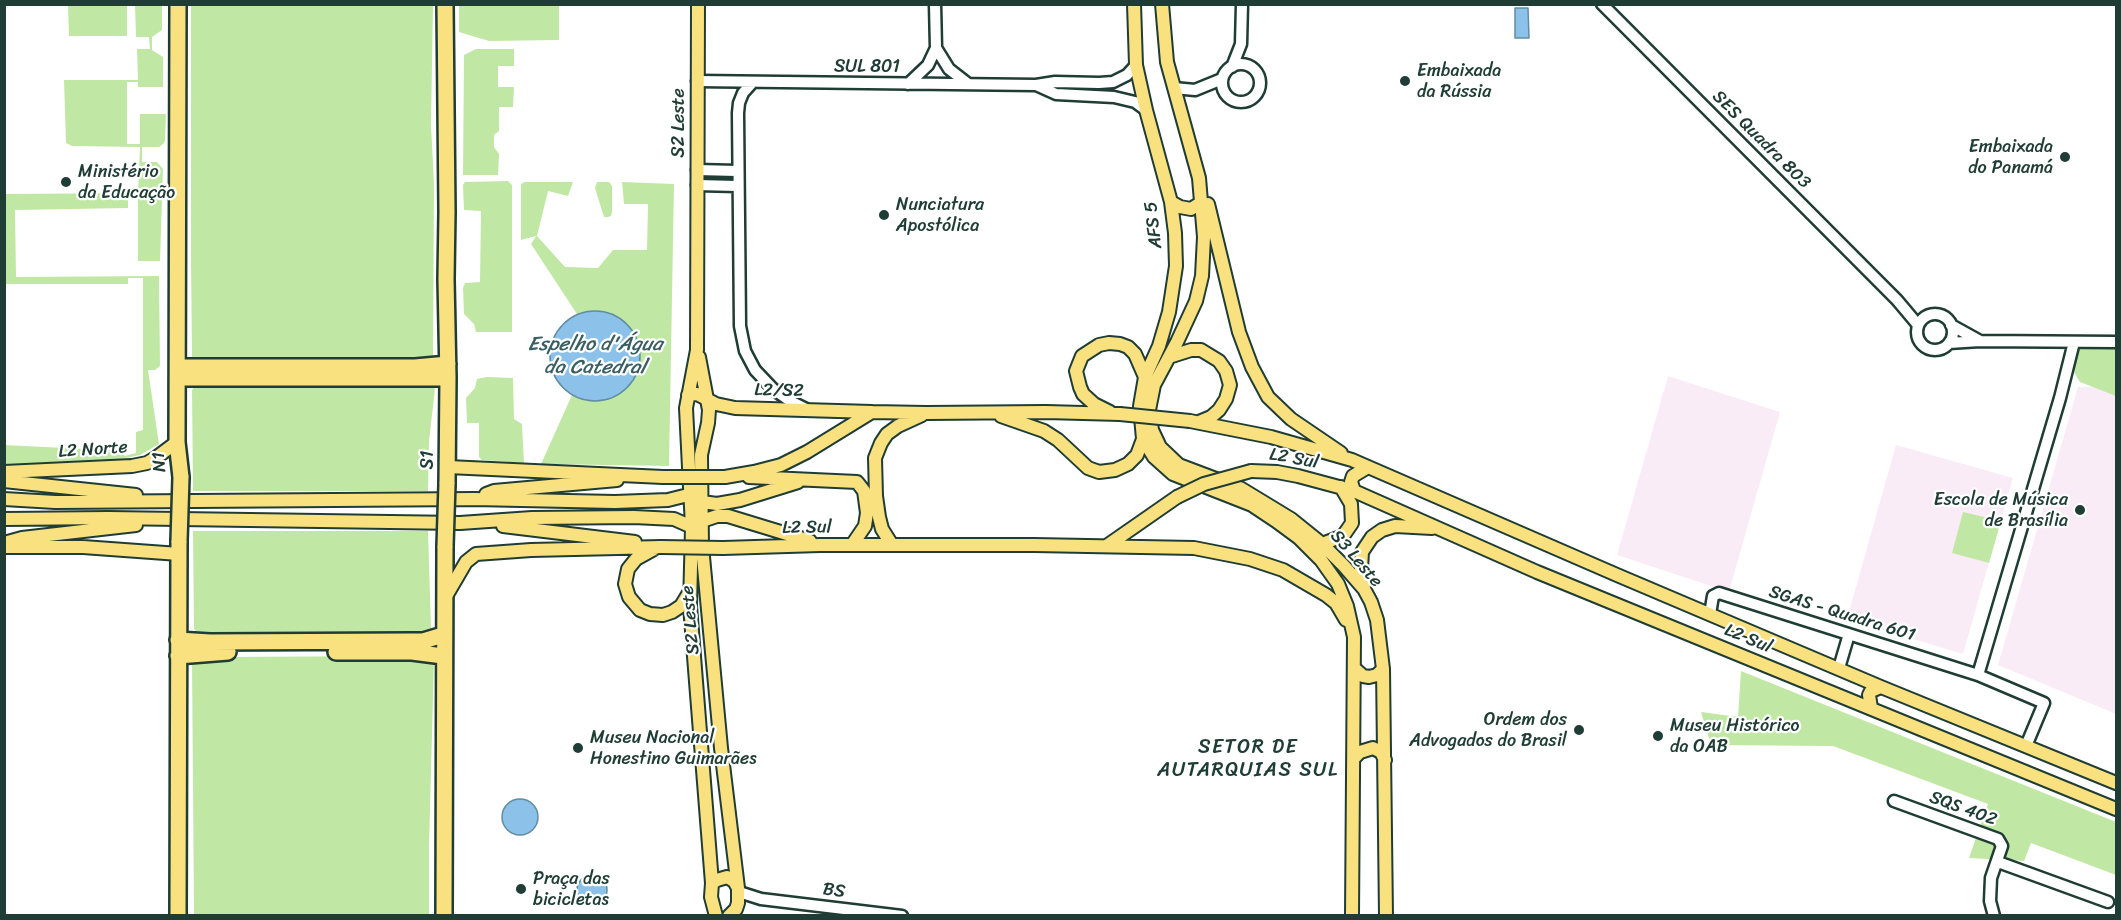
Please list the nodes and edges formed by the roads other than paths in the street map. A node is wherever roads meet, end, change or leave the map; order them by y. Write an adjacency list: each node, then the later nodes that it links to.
1 (178, 4): 42 (highway, N1)
2 (445, 4): 41 (highway, S1)
3 (698, 4): 15 (main road, S2 Leste)
4 (936, 4): 10 (street)
5 (1134, 4): 11 (main road, AFS 5)
6 (1162, 4): 21 (main road)
7 (1242, 4): 9 (street)
8 (1602, 4): 33 (street, SES Quadra 803)
9 (1241, 44): 12 (street); 13 (street)
10 (936, 48): 17 (street); 19 (street)
11 (1136, 65): 18 (street, SUL 801); 25 (main road, AFS 5)
12 (1232, 67): 13 (street); 14 (street)
13 (1252, 68): 22 (street)
14 (1222, 79): 21 (street); 22 (street)
15 (697, 81): 16 (street, SUL 801); 26 (main road, S2 Leste)
16 (752, 82): 19 (street, SUL 801); 27 (street)
17 (967, 83): 19 (street, SUL 801); 20 (street, SUL 801)
18 (1080, 83): 20 (street, SUL 801); 23 (street)
19 (908, 84)
20 (1036, 85): 23 (street, SUL 801)
21 (1174, 88): 24 (main road)
22 (1224, 91): 24 (street)
23 (1080, 95): 25 (street, SUL 801)
24 (1179, 105): 28 (main road)
25 (1146, 110): 31 (main road, AFS 5)
26 (697, 170): 27 (street); 29 (main road, S2 Leste)
27 (737, 171): 30 (street)
28 (1199, 178): 32 (main road); 56 (main road)
29 (697, 185): 30 (street); 39 (main road, S2 Leste)
30 (737, 186): 46 (street)
31 (1172, 202): 32 (main road); 43 (main road, AFS 5)
32 (1202, 202): 40 (main road)
33 (1921, 321): 34 (street); 38 (street)
34 (1951, 325): 35 (street); 38 (street)
35 (1980, 341): 36 (street); 38 (street)
36 (2074, 342): 37 (street); 98 (street)
37 (2116, 342)
38 (1949, 343)
39 (697, 350): 44 (main road, S2 Leste); 45 (main road, S2 Leste)
40 (1169, 357): 51 (main road); 77 (main road, S3 Leste)
41 (448, 371): 42 (highway); 57 (highway, S1)
42 (178, 373): 55 (highway, N1)
43 (1145, 377): 50 (main road); 54 (main road, AFS 5)
44 (688, 395): 45 (main road, L2/S2); 52 (main road, S2 Leste)
45 (707, 399): 46 (main road, L2/S2); 53 (main road, S2 Leste)
46 (808, 409): 47 (main road, L2/S2)
47 (872, 411): 49 (main road, L2 Sul); 61 (main road)
48 (988, 412): 49 (main road, L2 Sul); 50 (main road, L2 Sul); 54 (main road)
49 (926, 413): 76 (main road)
50 (1117, 414): 51 (main road, L2 Sul, bridge)
51 (1195, 421): 56 (main road, L2 Sul)
52 (688, 430): 53 (main road); 66 (main road, S2 Leste)
53 (706, 432): 66 (main road, S2 Leste)
54 (1143, 439): 91 (main road, S3 Leste)
55 (177, 442): 59 (main road, L2 Norte); 82 (highway, N1, bridge)
56 (1352, 460): 58 (main road, L2 Sul)
57 (448, 467): 60 (main road); 86 (highway, S1, bridge)
58 (1368, 467): 65 (main road); 87 (main road, L2 Sul)
59 (4, 472)
60 (639, 476): 61 (main road, bridge); 68 (main road)
61 (728, 476): 62 (main road)
62 (804, 480): 66 (main road); 79 (main road)
63 (4, 481): 69 (main road)
64 (1341, 487): 65 (main road, L2 Sul); 77 (main road); 80 (main road, L2 Sul, bridge)
65 (1354, 491): 74 (main road, L2 Sul)
66 (697, 498): 68 (main road); 73 (main road, S2 Leste)
67 (4, 499): 69 (main road)
68 (474, 499): 69 (main road)
69 (161, 500)
70 (4, 519): 71 (main road)
71 (160, 520): 72 (main road); 75 (main road)
72 (481, 523): 73 (main road); 83 (main road)
73 (697, 524): 78 (main road); 84 (main road, S2 Leste); 101 (main road, S2 Leste)
74 (1441, 529): 85 (main road); 102 (main road, L2 Sul)
75 (4, 543)
76 (892, 544): 79 (main road, L2 Sul); 80 (main road, L2 Sul)
77 (1322, 544): 85 (main road, S3 Leste)
78 (820, 545): 79 (main road, L2 Sul); 83 (main road, L2 Sul, bridge)
79 (852, 545)
80 (1108, 545): 91 (main road)
81 (4, 548): 82 (main road)
82 (179, 548): 90 (highway, N1)
83 (659, 548): 84 (main road); 86 (main road, L2 Sul)
84 (690, 590): 99 (main road, S2 Leste)
85 (1364, 590): 96 (main road, S3 Leste)
86 (444, 599): 89 (highway, S1)
87 (1710, 614): 88 (street, SGAS - Quadra 601); 95 (main road, L2 Sul)
88 (1849, 634): 95 (street); 98 (street, SGAS - Quadra 601)
89 (443, 635): 90 (highway); 93 (highway, S1)
90 (178, 640): 92 (highway, N1)
91 (1355, 647): 94 (main road, S3 Leste)
92 (178, 656): 93 (highway); 115 (highway, N1)
93 (443, 656): 116 (highway, S1)
94 (1354, 668): 96 (main road); 105 (main road, S3 Leste)
95 (1839, 668): 97 (main road, L2 Sul)
96 (1383, 669): 106 (main road, S3 Leste)
97 (1853, 674): 100 (main road, L2 Sul); 102 (main road)
98 (1978, 675): 104 (street, SGAS - Quadra 601)
99 (697, 687): 101 (main road); 111 (main road, S2 Leste)
100 (1881, 687): 103 (main road); 104 (main road, L2 Sul)
101 (715, 690): 113 (main road, S2 Leste)
102 (1839, 696): 103 (main road, L2 Sul)
103 (1871, 708): 109 (main road, L2 Sul)
104 (2026, 746): 107 (main road, L2 Sul)
105 (1354, 757): 106 (main road); 118 (main road, S3 Leste)
106 (1385, 760): 119 (main road, S3 Leste)
107 (2116, 783)
108 (1894, 801): 110 (street, SQS 402)
109 (2116, 809)
110 (1998, 862): 112 (street); 120 (street, SQS 402)
111 (712, 883): 113 (main road); 114 (main road, S2 Leste)
112 (2108, 902)
113 (736, 904): 117 (street, BS)
114 (717, 914)
115 (178, 915)
116 (444, 915)
117 (902, 915)
118 (1352, 915)
119 (1386, 915)
120 (1994, 915)

